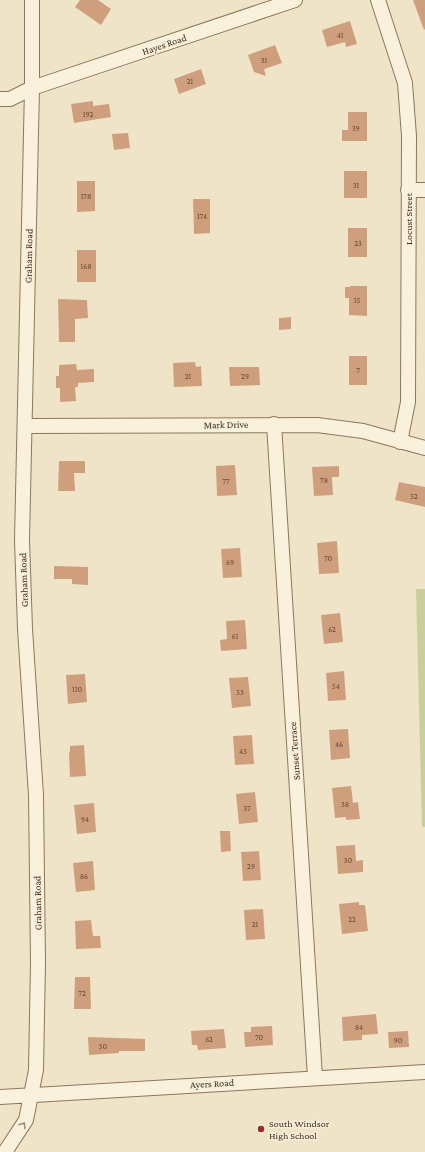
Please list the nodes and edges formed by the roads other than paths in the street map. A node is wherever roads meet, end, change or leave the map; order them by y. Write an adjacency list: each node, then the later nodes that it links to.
1 (32, 0): 4 (street, Graham Road)
2 (295, 0): 4 (street, Hayes Road)
3 (378, 0): 6 (street, Locust Street)
4 (32, 88): 5 (street, Hayes Road); 9 (street, Graham Road)
5 (0, 99)
6 (408, 190): 7 (street); 10 (street, Locust Street)
7 (425, 190)
8 (274, 424): 9 (street, Mark Drive); 10 (street, Mark Drive); 13 (street, Sunset Terrace)
9 (25, 426): 14 (street, Graham Road)
10 (400, 442): 11 (street, Mark Drive)
11 (425, 448)
12 (425, 1072): 13 (street, Ayers Road)
13 (315, 1077): 14 (street, Ayers Road)
14 (31, 1095): 15 (street, Ayers Road); 16 (street, Graham Road, one-way to 14)
15 (0, 1097)
16 (5, 1152)

